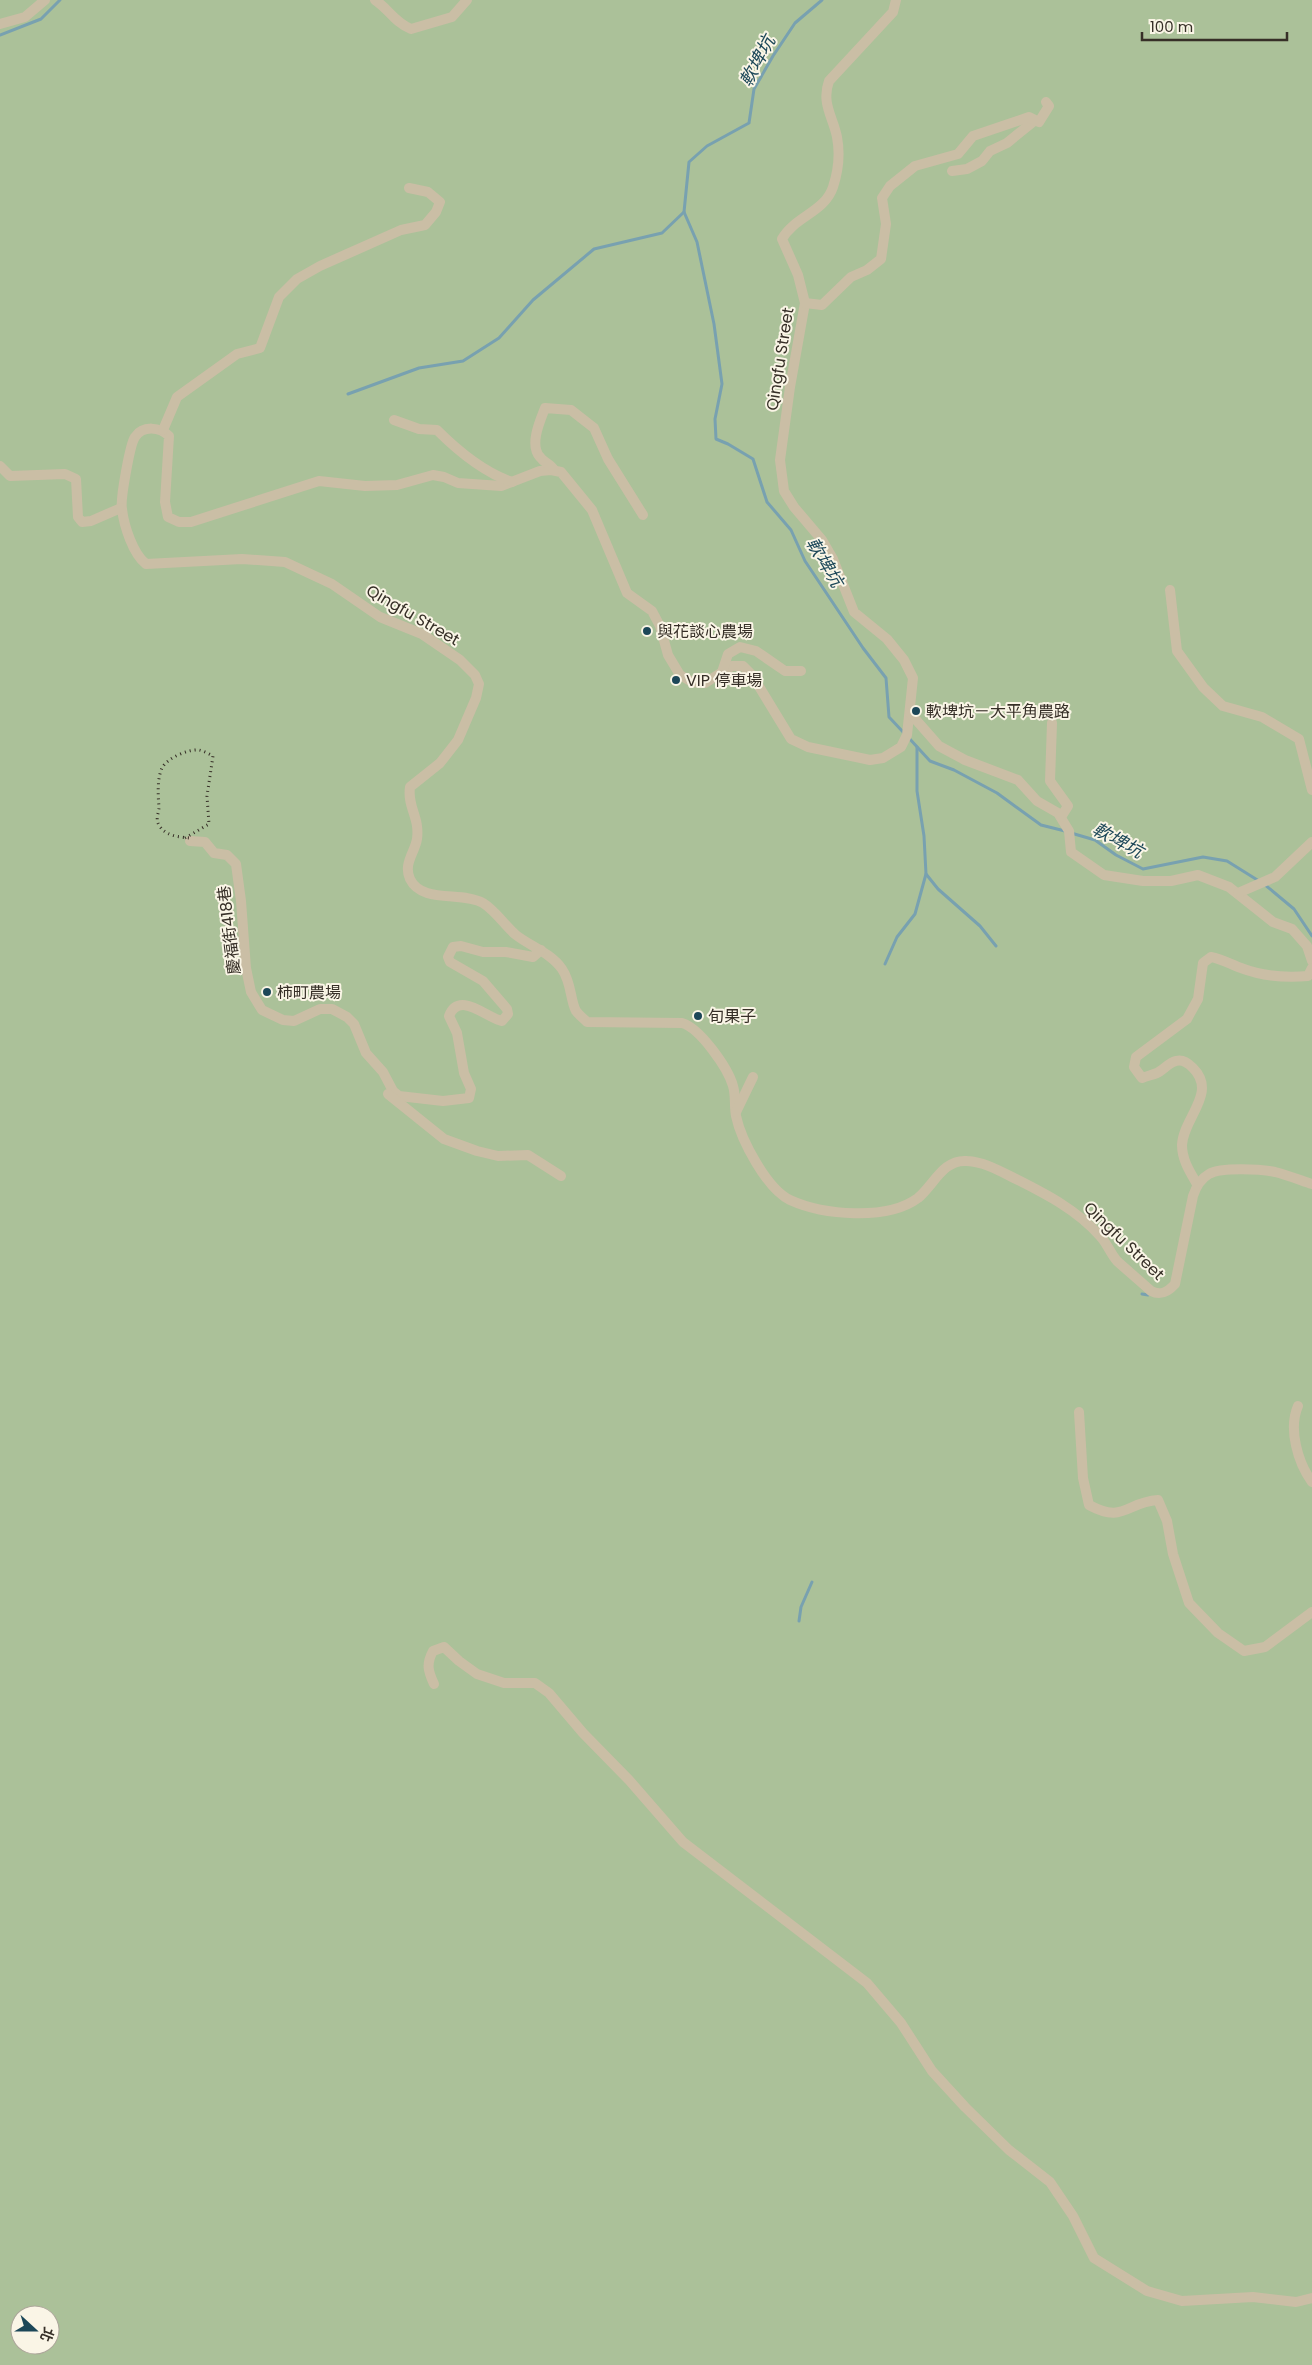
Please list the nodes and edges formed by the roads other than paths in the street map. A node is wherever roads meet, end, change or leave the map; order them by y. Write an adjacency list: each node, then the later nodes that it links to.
1 (45, 0): 5 (street)
2 (375, 0): 3 (street)
3 (467, 0)
4 (896, 0): 10 (street, Qingfu Street)
5 (0, 24)
6 (1046, 102): 7 (street)
7 (1034, 121): 8 (street); 10 (street)
8 (952, 172)
9 (409, 188): 12 (street)
10 (805, 303): 21 (street, Qingfu Street)
11 (394, 420): 15 (street)
12 (163, 430): 15 (street); 16 (street, Qingfu Street)
13 (0, 466): 16 (street)
14 (554, 470): 15 (street); 17 (street); 20 (street, Qingfu Street)
15 (512, 482)
16 (121, 508): 28 (street, Qingfu Street)
17 (643, 515)
18 (1170, 590): 23 (street)
19 (801, 671): 20 (street)
20 (722, 672): 21 (street, Qingfu Street)
21 (910, 713): 24 (street)
22 (1052, 723): 24 (street)
23 (1312, 790)
24 (1059, 815): 27 (street)
25 (190, 841): 32 (street, 慶福街418巷)
26 (1312, 842): 27 (street)
27 (1238, 893): 29 (street)
28 (541, 950): 32 (street, 慶福街418巷); 33 (street, Qingfu Street)
29 (1312, 961)
30 (1312, 968): 35 (street)
31 (753, 1077): 33 (street)
32 (388, 1084): 34 (street)
33 (736, 1112): 35 (street, Qingfu Street)
34 (560, 1176)
35 (1197, 1184): 36 (street)
36 (1312, 1184)
37 (1298, 1406): 39 (street)
38 (1079, 1412): 40 (street)
39 (1312, 1482)
40 (1312, 1612)
41 (434, 1684): 42 (street)
42 (1312, 2298)

